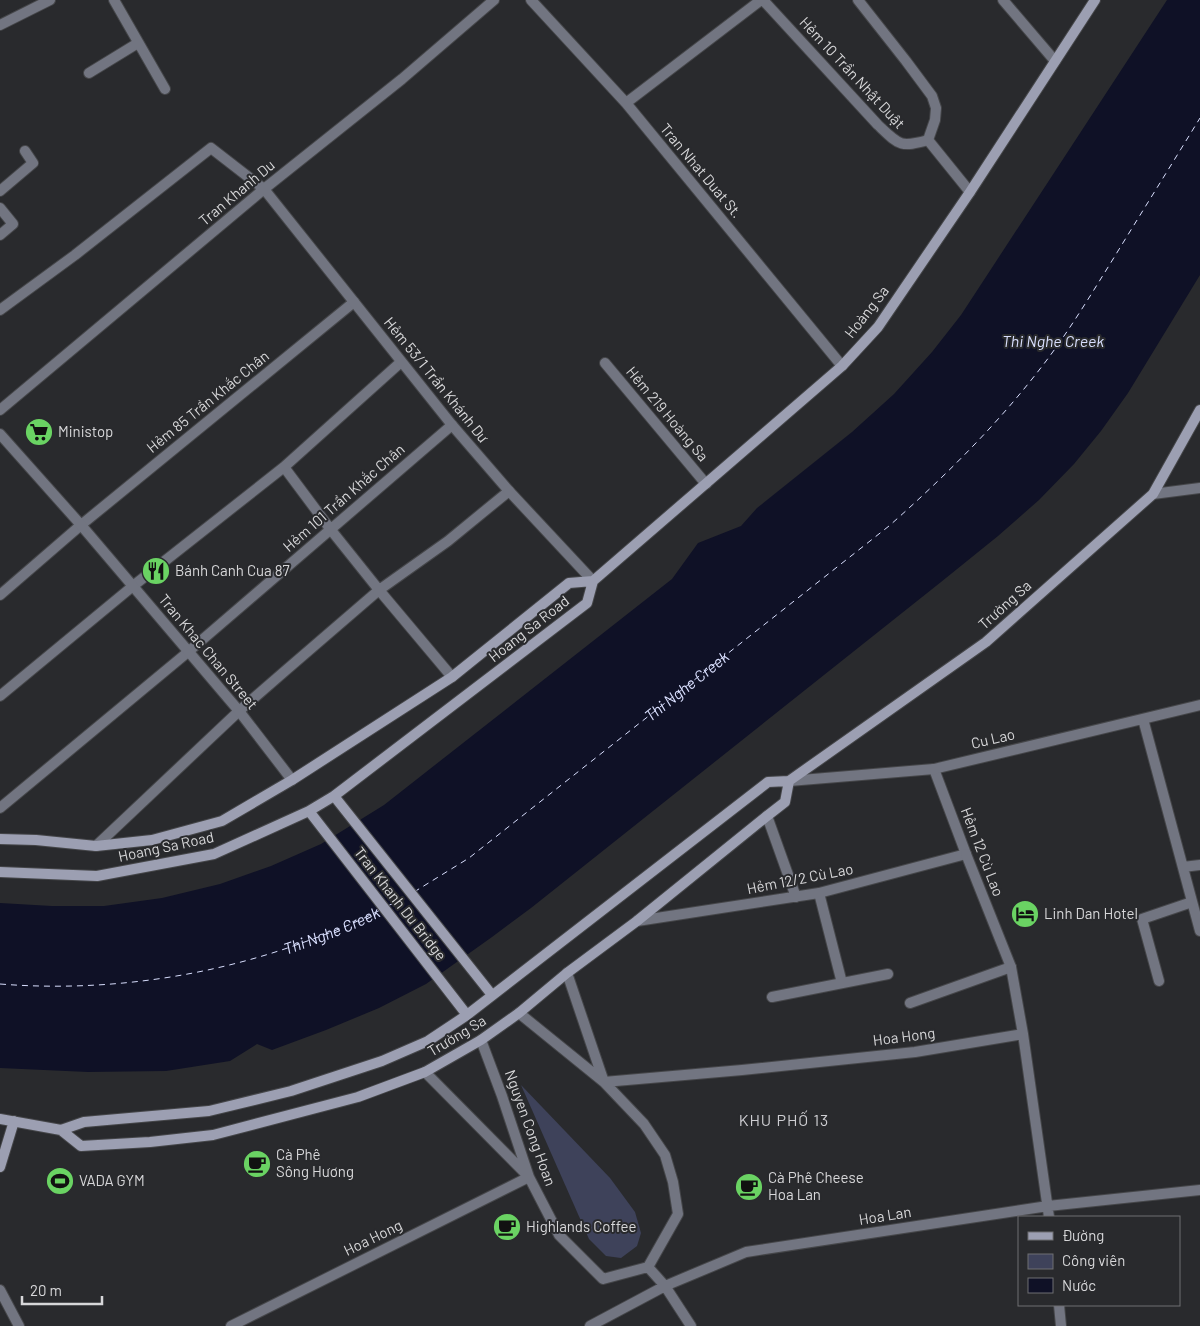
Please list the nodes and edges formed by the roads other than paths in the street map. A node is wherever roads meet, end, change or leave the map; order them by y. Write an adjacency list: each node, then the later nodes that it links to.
1 (50, 0): 9 (street)
2 (114, 0): 10 (street)
3 (494, 0): 17 (street, Tran Khanh Du)
4 (532, 0): 14 (street, Tran Nhat Duat St.)
5 (762, 0): 14 (street, Hẻm 10 Trần Nhật Duật); 15 (street, Hẻm 10 Trần Nhật Duật)
6 (858, 0): 15 (street)
7 (1003, 0): 11 (street)
8 (1095, 0): 11 (street, Hoàng Sa)
9 (0, 25)
10 (138, 43): 12 (street); 13 (street)
11 (1055, 61): 19 (street, Hoàng Sa)
12 (89, 73)
13 (165, 89)
14 (626, 103): 26 (street, Tran Nhat Duat St.)
15 (928, 140): 19 (street)
16 (25, 151): 18 (street)
17 (264, 189): 22 (street, Hẻm 53/1 Trần Khánh Dư); 23 (street, Hẻm 53/1 Trần Khánh Dư); 27 (street, Tran Khanh Du)
18 (0, 191)
19 (970, 192): 26 (street, Hoàng Sa)
20 (0, 208): 21 (street)
21 (0, 235)
22 (354, 302): 24 (street, Hẻm 53/1 Trần Khánh Dư); 36 (street, Hẻm 85 Trần Khắc Chân)
23 (0, 310)
24 (401, 362): 29 (street, Hẻm 53/1 Trần Khánh Dư); 31 (street)
25 (605, 363): 32 (street, Hẻm 219 Hoàng Sa)
26 (842, 366): 32 (street, Hoàng Sa)
27 (0, 410)
28 (1200, 410): 35 (street, Trường Sa)
29 (452, 425): 34 (street, Hẻm 53/1 Trần Khánh Dư); 37 (street, Hẻm 101 Trần Khắc Chân)
30 (0, 434): 36 (street, Tran Khac Chan Street)
31 (284, 467): 37 (street); 39 (street)
32 (706, 484): 38 (street, Hoàng Sa)
33 (1200, 488): 35 (street)
34 (509, 491): 38 (street, Hẻm 53/1 Trần Khánh Dư); 40 (street)
35 (1153, 494): 50 (street, Trường Sa)
36 (81, 525): 39 (street, Tran Khac Chan Street); 41 (street, Hẻm 85 Trần Khắc Chân)
37 (331, 530): 40 (street); 42 (street, Hẻm 101 Trần Khắc Chân)
38 (593, 582): 43 (street, Hoang Sa Road); 51 (street, Hoang Sa Road)
39 (133, 586): 42 (street, Tran Khac Chan Street); 44 (street)
40 (379, 590): 43 (street); 46 (street)
41 (0, 594)
42 (188, 652): 46 (street, Tran Khac Chan Street); 52 (street, Hẻm 101 Trần Khắc Chân)
43 (452, 677): 49 (street, Hoang Sa Road)
44 (0, 696)
45 (1200, 705): 47 (street, Cu Lao)
46 (239, 711): 49 (street, Tran Khac Chan Street); 56 (street)
47 (1143, 719): 48 (street, Cu Lao); 59 (street)
48 (934, 769): 50 (street, Cu Lao); 57 (street, Hẻm 12 Cù Lao)
49 (292, 780): 56 (street, Hoang Sa Road)
50 (789, 781): 54 (street, Trường Sa); 71 (street, Trường Sa)
51 (334, 796): 53 (street, Hoang Sa Road); 71 (street, Tran Khanh Du Bridge)
52 (0, 808)
53 (309, 811): 60 (street, Hoang Sa Road); 75 (street, Tran Khanh Du Bridge)
54 (767, 816): 62 (street); 64 (street, Trường Sa)
55 (0, 839): 56 (street, Hoang Sa Road)
56 (96, 846)
57 (966, 854): 61 (street, Hẻm 12/2 Cù Lao); 66 (street, Hẻm 12 Cù Lao)
58 (1200, 865): 59 (street)
59 (1183, 868): 63 (street)
60 (0, 872)
61 (820, 893): 62 (street, Hẻm 12/2 Cù Lao); 70 (street)
62 (796, 897): 64 (street, Hẻm 12/2 Cù Lao)
63 (1192, 902): 65 (street); 69 (street)
64 (637, 921): 67 (street, Trường Sa)
65 (1200, 930)
66 (1011, 968): 73 (street); 76 (street, Hẻm 12 Cù Lao)
67 (566, 973): 74 (street, Trường Sa); 79 (street)
68 (888, 974): 70 (street)
69 (1159, 981)
70 (842, 983): 72 (street)
71 (492, 995): 75 (street, Trường Sa)
72 (772, 997)
73 (910, 1003)
74 (520, 1013): 77 (street, Trường Sa); 79 (street)
75 (467, 1015): 82 (street, Trường Sa)
76 (1023, 1034): 79 (street, Hoa Hong); 86 (street)
77 (481, 1040): 78 (street, Trường Sa); 84 (street, Nguyen Cong Hoan)
78 (425, 1072): 82 (street, Trường Sa); 84 (street)
79 (604, 1082): 88 (street)
80 (0, 1119): 81 (street, Trường Sa)
81 (14, 1121): 82 (street, Trường Sa); 83 (street)
82 (61, 1130)
83 (0, 1167)
84 (529, 1178): 88 (street, Nguyen Cong Hoan); 93 (street, Hoa Hong)
85 (1200, 1190): 86 (street, Hoa Lan)
86 (1048, 1206): 87 (street); 89 (street, Hoa Lan)
87 (1049, 1216)
88 (648, 1267): 89 (street)
89 (665, 1286): 94 (street, Hoa Lan); 95 (street)
90 (0, 1290): 92 (street)
91 (1059, 1306): 96 (street)
92 (19, 1326)
93 (231, 1326)
94 (590, 1326)
95 (691, 1326)
96 (1061, 1326)

